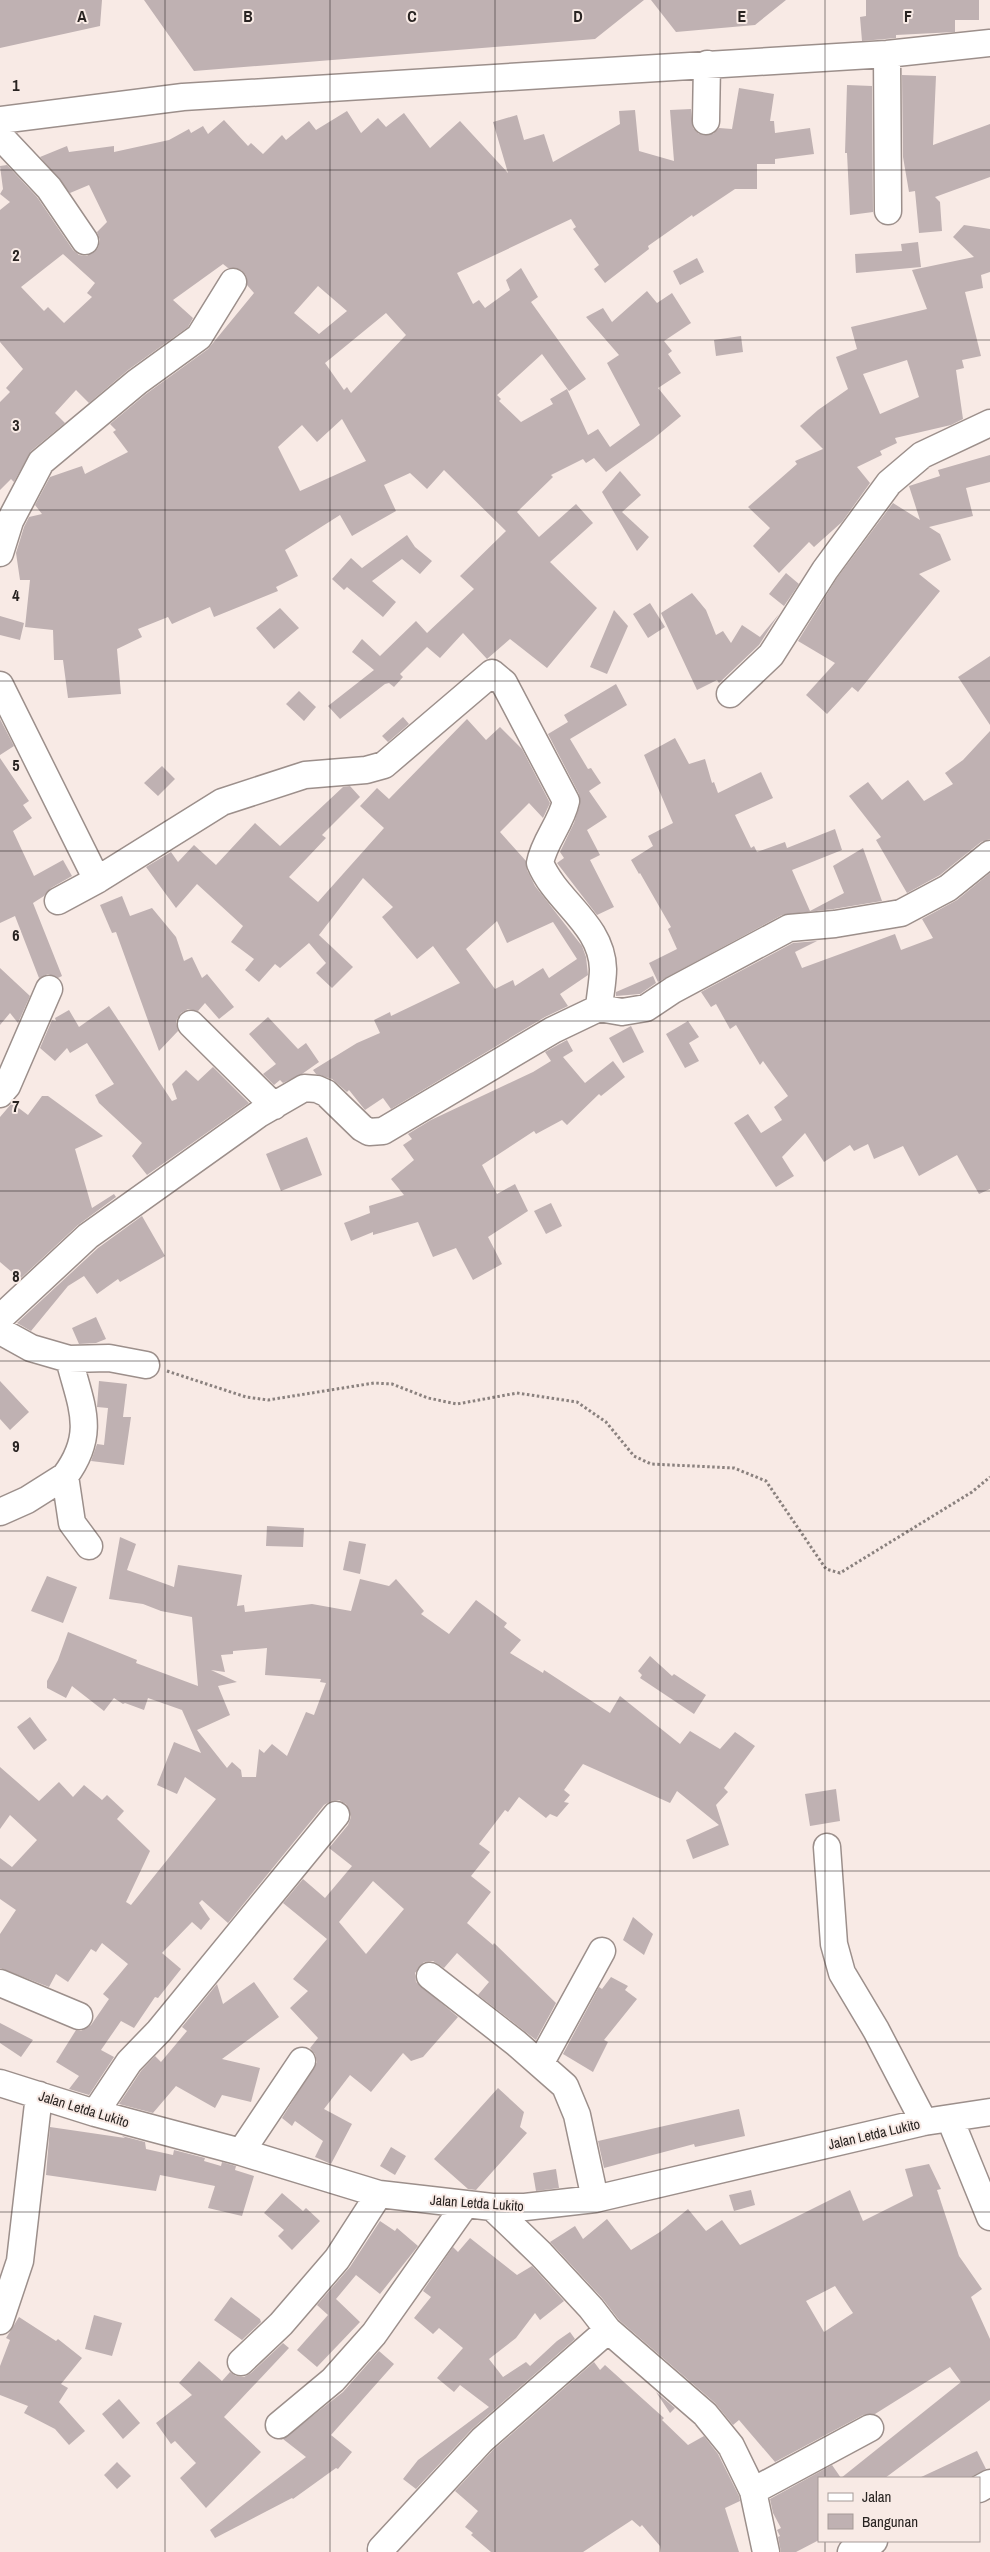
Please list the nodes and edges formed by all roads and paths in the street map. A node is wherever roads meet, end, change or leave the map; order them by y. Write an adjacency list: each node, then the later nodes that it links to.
1 (990, 43): 2 (street)
2 (887, 54): 3 (street); 7 (street)
3 (708, 64): 4 (street); 5 (street)
4 (0, 120)
5 (706, 121)
6 (0, 136): 8 (street)
7 (888, 212)
8 (85, 241)
9 (233, 282): 11 (street)
10 (990, 423): 13 (street)
11 (0, 553)
12 (0, 685): 15 (street)
13 (730, 694)
14 (990, 854): 18 (street)
15 (96, 880): 16 (street); 18 (street)
16 (58, 901)
17 (50, 990): 20 (street)
18 (598, 1008): 21 (street)
19 (192, 1024): 21 (street)
20 (0, 1094)
21 (274, 1106): 22 (street)
22 (0, 1318)
23 (0, 1331): 24 (street)
24 (69, 1359): 25 (street); 26 (street)
25 (146, 1365): 27 (path)
26 (65, 1476): 28 (street); 29 (street)
27 (990, 1477)
28 (0, 1512)
29 (89, 1546)
30 (336, 1815): 41 (street)
31 (827, 1846): 43 (street)
32 (602, 1951): 37 (street)
33 (430, 1976): 37 (street)
34 (0, 1983): 35 (street)
35 (79, 2016)
36 (302, 2061): 44 (street)
37 (540, 2064): 46 (street)
38 (0, 2083): 39 (street, Jalan Letda Lukito)
39 (39, 2095): 41 (street, Jalan Letda Lukito); 50 (street)
40 (990, 2112): 42 (street, Jalan Letda Lukito)
41 (95, 2113): 44 (street, Jalan Letda Lukito)
42 (950, 2119): 43 (street, Jalan Letda Lukito); 49 (street)
43 (924, 2122): 46 (street, Jalan Letda Lukito)
44 (241, 2152): 45 (street, Jalan Letda Lukito)
45 (379, 2194): 47 (street, Jalan Letda Lukito); 52 (street)
46 (595, 2199): 48 (street, Jalan Letda Lukito)
47 (465, 2205): 48 (street, Jalan Letda Lukito); 53 (street)
48 (492, 2207): 51 (street)
49 (990, 2217)
50 (0, 2321)
51 (608, 2330): 55 (street); 57 (street)
52 (241, 2362)
53 (279, 2425)
54 (870, 2428): 55 (street)
55 (753, 2491): 58 (street)
56 (872, 2542): 59 (street)
57 (381, 2549)
58 (766, 2552)
59 (851, 2552)

